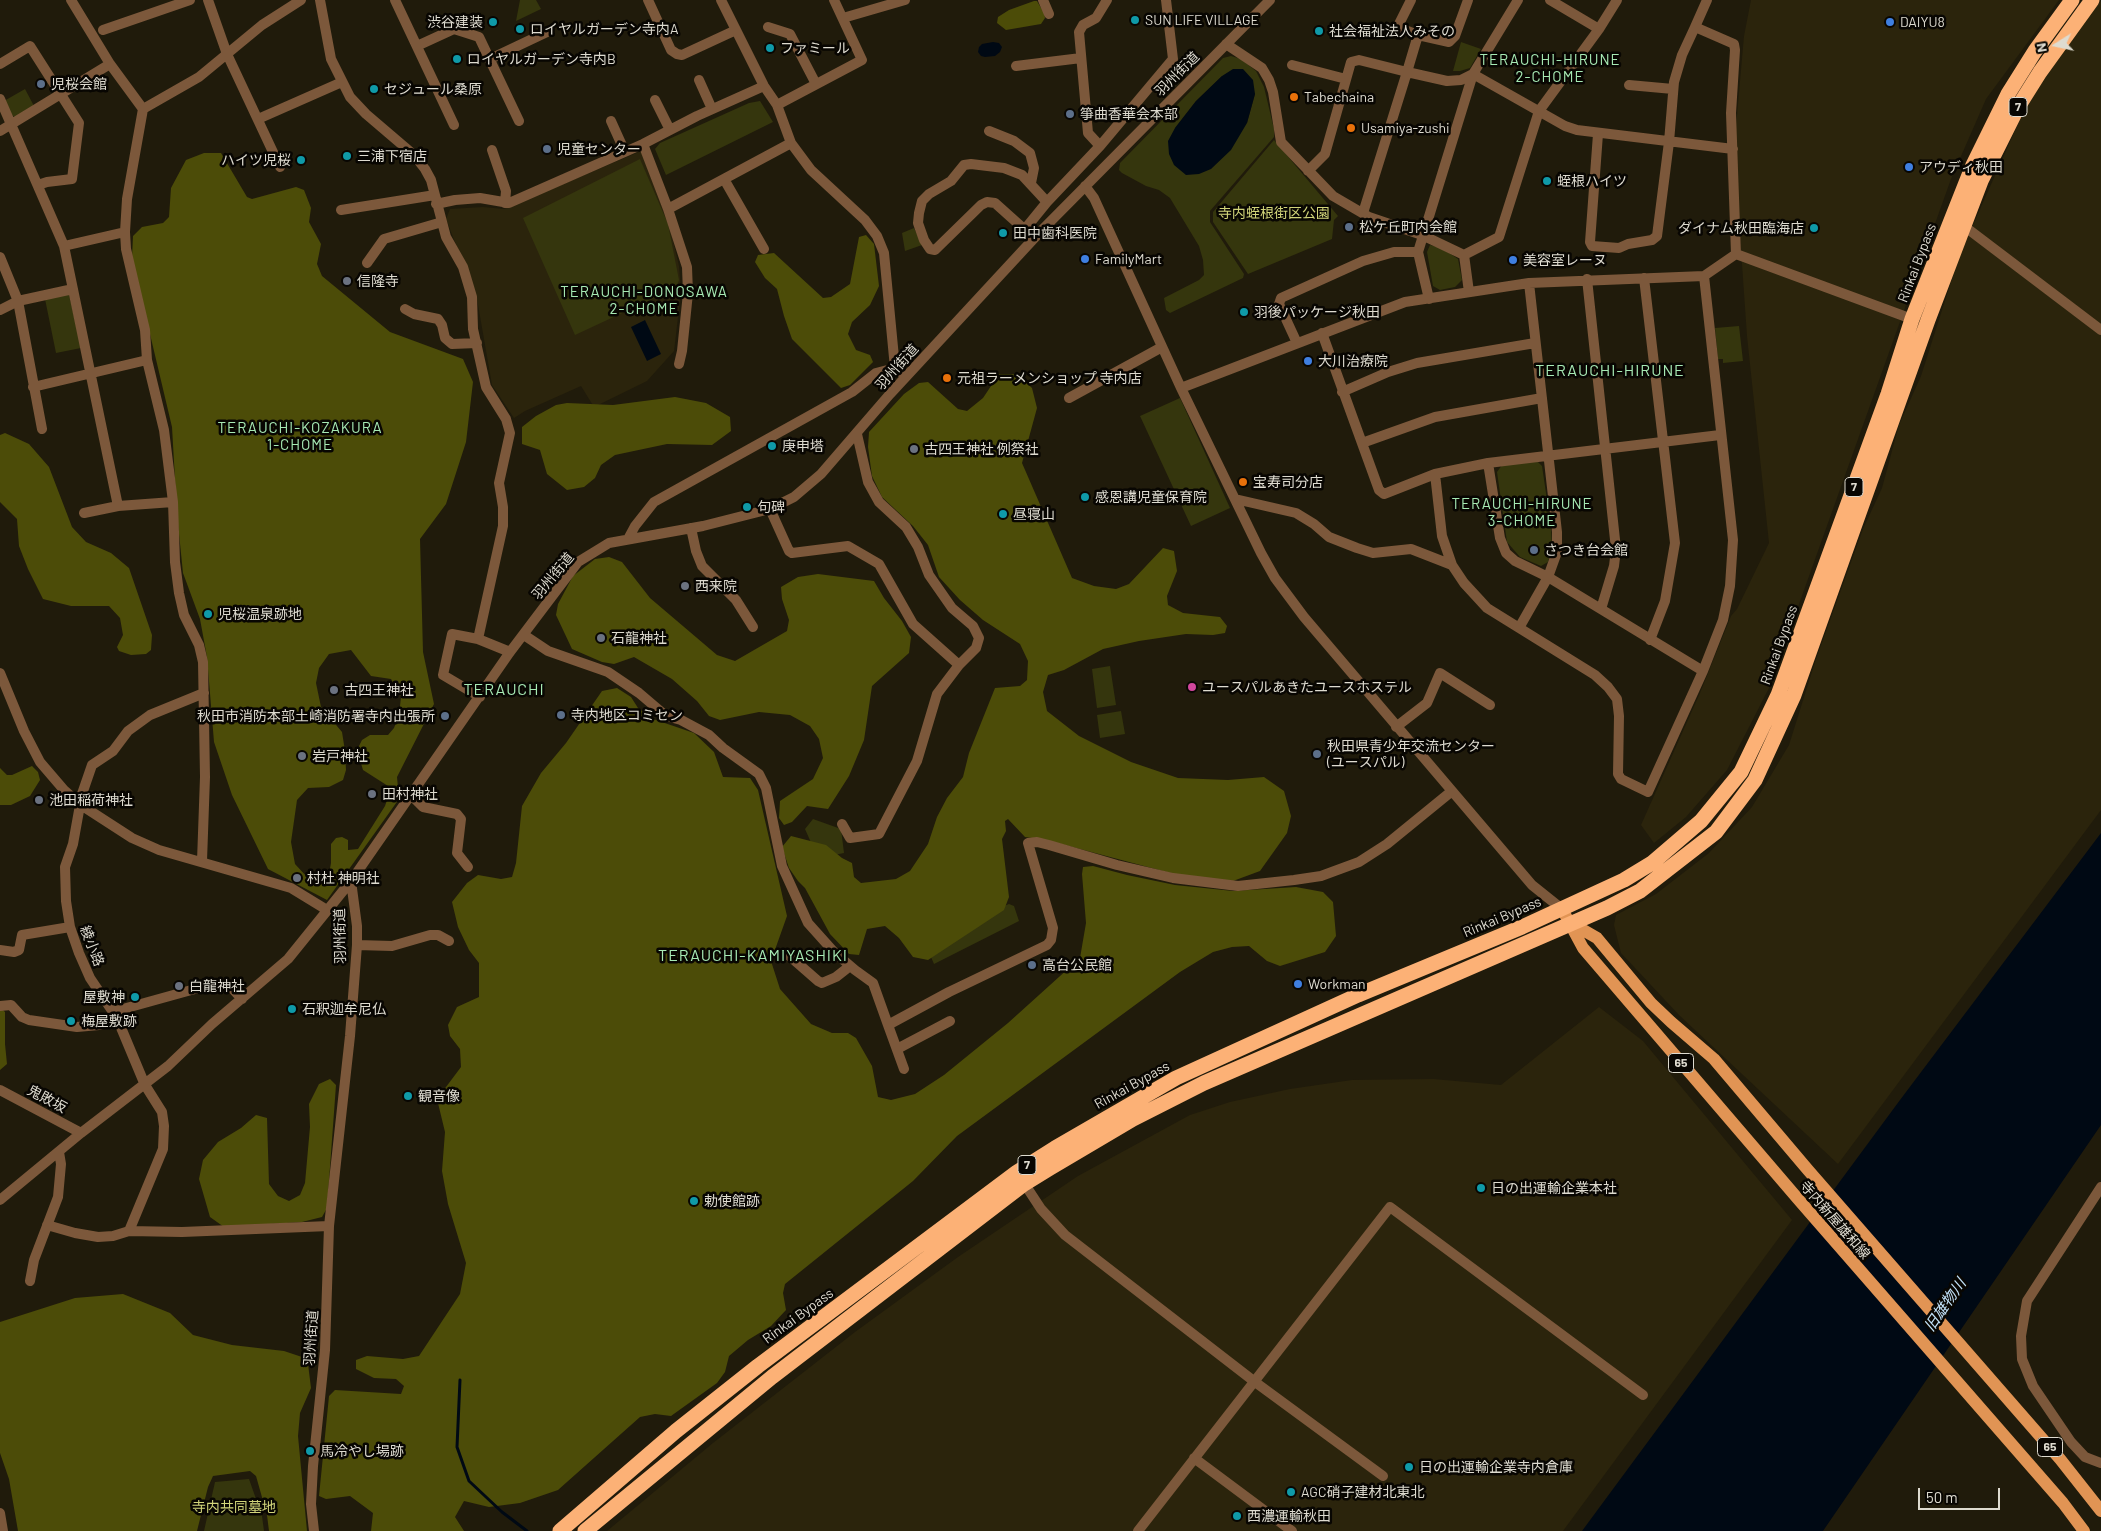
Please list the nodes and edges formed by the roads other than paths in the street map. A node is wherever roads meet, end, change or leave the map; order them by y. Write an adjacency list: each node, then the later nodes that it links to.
1 (71, 0): 38 (street)
2 (190, 0): 28 (street)
3 (208, 0): 34 (street)
4 (301, 0): 34 (street)
5 (320, 0): 45 (street)
6 (395, 0): 33 (street)
7 (648, 0): 29 (street)
8 (721, 0): 29 (street)
9 (834, 0): 24 (street)
10 (905, 0): 24 (street)
11 (1043, 0): 23 (street)
12 (1107, 0): 35 (street)
13 (1166, 0): 69 (street)
14 (1270, 0): 32 (street, 羽州街道)
15 (1411, 0): 31 (street)
16 (1468, 0): 31 (street)
17 (1518, 0): 42 (street)
18 (1550, 0): 27 (street)
19 (1617, 0): 27 (street)
20 (1707, 0): 26 (street)
21 (2072, 0): 85 (highway, Rinkai Bypass / 7)
22 (2092, 0): 85 (highway, Rinkai Bypass / 7)
23 (1049, 14)
24 (843, 18): 46 (street)
25 (768, 27): 46 (street)
26 (1696, 27): 49 (street); 70 (street)
27 (1599, 29): 56 (street)
28 (103, 30)
29 (736, 30): 48 (street)
30 (547, 32): 36 (street)
31 (1418, 35): 41 (street)
32 (1226, 44): 74 (street); 78 (street, 羽州街道)
33 (417, 46): 36 (street); 61 (street)
34 (227, 54): 54 (street); 57 (street)
35 (1081, 58): 40 (street); 69 (street)
36 (490, 59): 59 (street)
37 (0, 64): 50 (street)
38 (110, 64): 50 (street); 54 (street)
39 (1292, 65): 43 (street)
40 (1016, 66)
41 (1407, 72): 42 (street); 43 (street); 84 (street)
42 (1473, 74): 56 (street); 89 (street)
43 (1346, 79): 74 (street)
44 (699, 80): 55 (street)
45 (342, 82): 57 (street); 79 (street)
46 (816, 84): 53 (street)
47 (1628, 85): 49 (street)
48 (764, 86): 53 (street); 55 (street)
49 (1674, 89): 66 (street)
50 (62, 95): 60 (street); 77 (street)
51 (0, 99): 60 (street)
52 (655, 100): 62 (street)
53 (777, 105): 67 (street)
54 (143, 109): 88 (street)
55 (712, 109): 62 (street)
56 (1539, 111): 65 (street); 95 (street)
57 (258, 119): 73 (street)
58 (610, 120): 72 (street)
59 (519, 121)
60 (10, 125): 63 (street); 77 (street)
61 (454, 125)
62 (670, 130): 68 (street)
63 (0, 131)
64 (989, 131): 76 (street)
65 (1598, 134): 66 (street); 66 (street)
66 (1669, 142): 70 (street)
67 (791, 143): 75 (street); 117 (street)
68 (643, 144): 72 (street); 82 (street)
69 (1100, 146): 81 (street)
70 (1733, 149): 94 (street)
71 (492, 150): 80 (street)
72 (625, 152): 80 (street)
73 (280, 167)
74 (1308, 171): 84 (street)
75 (724, 179): 82 (street); 92 (street)
76 (1031, 183): 81 (street); 87 (street)
77 (38, 185): 91 (street)
78 (1085, 186): 90 (street, 羽州街道); 114 (street)
79 (436, 200): 80 (street); 83 (street); 86 (street)
80 (506, 202)
81 (1047, 202): 87 (street)
82 (668, 209): 116 (street)
83 (341, 210)
84 (1363, 212): 89 (street)
85 (1958, 221): 108 (highway, Rinkai Bypass / 7); 109 (street); 166 (highway, Rinkai Bypass / 7)
86 (442, 222): 97 (street); 111 (street)
87 (1025, 229): 90 (street)
88 (124, 232): 91 (street); 115 (street)
89 (1422, 235): 93 (street); 95 (street)
90 (1034, 238): 119 (street, 羽州街道)
91 (64, 246): 102 (street)
92 (764, 249)
93 (1418, 252): 104 (street); 112 (street)
94 (1736, 254): 98 (street); 108 (street)
95 (1464, 255): 103 (street)
96 (0, 257): 105 (street)
97 (367, 263)
98 (1704, 276): 99 (street); 127 (street)
99 (1644, 278): 100 (street); 128 (street)
100 (1587, 279): 101 (street); 130 (street)
101 (1529, 282): 103 (street); 113 (street)
102 (73, 289): 105 (street); 118 (street)
103 (1469, 292): 104 (street)
104 (1429, 299): 110 (street)
105 (18, 301): 107 (street); 120 (street)
106 (405, 309): 111 (street)
107 (0, 310)
108 (1912, 319): 164 (highway, Rinkai Bypass / 7)
109 (2101, 330)
110 (1322, 333): 112 (street); 122 (street)
111 (476, 343): 147 (street)
112 (1297, 343): 121 (street)
113 (1535, 343): 122 (street); 124 (street)
114 (1162, 347): 121 (street); 123 (street)
115 (147, 360): 118 (street); 135 (street)
116 (679, 364)
117 (895, 368): 119 (street); 140 (street)
118 (91, 372): 120 (street); 136 (street)
119 (907, 376): 126 (street, 羽州街道)
120 (33, 387): 125 (street)
121 (1182, 388): 134 (street)
122 (1342, 392): 129 (street)
123 (1069, 398)
124 (1542, 398): 129 (street); 131 (street)
125 (42, 429)
126 (857, 434): 137 (street, 羽州街道); 150 (street)
127 (1720, 435): 128 (street); 151 (street)
128 (1664, 442): 130 (street); 148 (street)
129 (1362, 443): 133 (street)
130 (1606, 448): 131 (street); 143 (street)
131 (1547, 455): 132 (street); 142 (street)
132 (1488, 463): 133 (street); 142 (street)
133 (1435, 474): 141 (street)
134 (1235, 499): 141 (street); 156 (street)
135 (173, 502): 136 (street); 153 (street)
136 (118, 506): 138 (street)
137 (770, 509): 139 (street, 羽州街道); 150 (street)
138 (84, 513)
139 (691, 528): 140 (street, 羽州街道); 144 (street)
140 (628, 539): 146 (street, 羽州街道)
141 (1452, 565): 145 (street)
142 (1548, 578): 143 (street); 145 (street)
143 (1601, 609): 148 (street)
144 (753, 628)
145 (1519, 628): 151 (street)
146 (524, 635): 149 (street, 羽州街道); 172 (street)
147 (478, 639): 149 (street); 154 (street)
148 (1650, 640): 151 (street)
149 (510, 652): 154 (street, 羽州街道)
150 (959, 665): 160 (street)
151 (1702, 672)
152 (0, 673): 159 (street)
153 (204, 694): 159 (street, 綾小路); 161 (street)
154 (480, 697): 158 (street, 羽州街道)
155 (1490, 705): 156 (street)
156 (1396, 727): 157 (street)
157 (1452, 791): 164 (street); 177 (street)
158 (412, 796): 162 (street); 163 (street, 羽州街道)
159 (81, 805): 161 (street); 167 (street, 綾小路)
160 (842, 824)
161 (202, 861): 165 (street)
162 (468, 867)
163 (351, 881): 165 (street); 169 (street, 羽州街道)
164 (1562, 909): 166 (main road, 寺内新屋雄和線 / 65); 184 (highway, Rinkai Bypass / 7)
165 (327, 910): 173 (street)
166 (1571, 923): 184 (highway, Rinkai Bypass / 7); 196 (main road, 寺内新屋雄和線 / 65); 204 (main road, 寺内新屋雄和線 / 65)
167 (70, 927): 170 (street); 175 (street, 綾小路)
168 (449, 940): 169 (street)
169 (357, 945): 188 (street, 羽州街道)
170 (0, 950)
171 (786, 953): 172 (street)
172 (850, 966): 177 (street)
173 (242, 999): 175 (street); 180 (street)
174 (0, 1006): 175 (street)
175 (115, 1015): 180 (street, 綾小路)
176 (950, 1022): 178 (street)
177 (888, 1025): 178 (street)
178 (897, 1049): 179 (street)
179 (904, 1069)
180 (145, 1085): 182 (street); 189 (street, 綾小路)
181 (0, 1090): 182 (street, 鬼敗坂)
182 (81, 1133): 183 (street)
183 (59, 1152): 186 (street); 187 (street)
184 (1020, 1178): 191 (street); 200 (highway, Rinkai Bypass / 7); 201 (highway, Rinkai Bypass / 7)
185 (2101, 1187): 194 (street)
186 (0, 1200)
187 (47, 1225): 189 (street); 190 (street)
188 (329, 1226): 189 (street); 199 (street, 羽州街道)
189 (129, 1230)
190 (30, 1281)
191 (1255, 1382): 192 (street); 193 (street); 195 (street)
192 (1643, 1395)
193 (1194, 1458): 202 (street); 203 (street)
194 (2101, 1463)
195 (1383, 1476)
196 (2101, 1511)
197 (0, 1513): 198 (street)
198 (3, 1531)
199 (314, 1531)
200 (560, 1531)
201 (585, 1531)
202 (1138, 1531)
203 (1292, 1531)
204 (2084, 1531)

